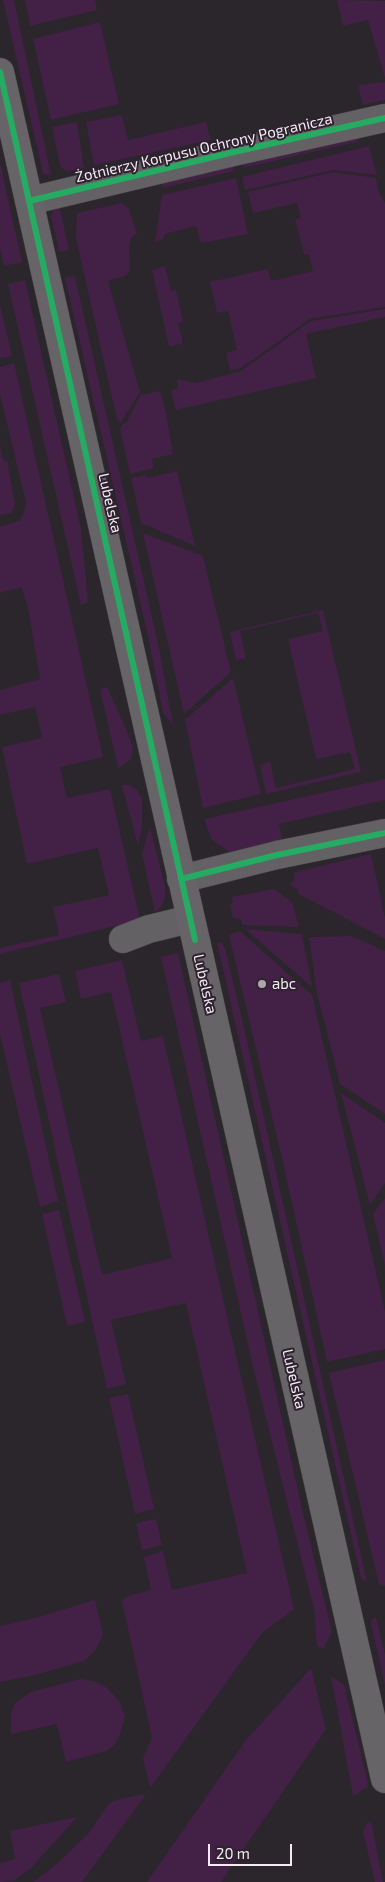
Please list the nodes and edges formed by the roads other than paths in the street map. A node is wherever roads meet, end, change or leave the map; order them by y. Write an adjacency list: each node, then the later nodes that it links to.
1 (0, 72): 3 (main road, Lubelska)
2 (385, 118): 3 (street, Żołnierzy Korpusu Ochrony Pogranicza)
3 (29, 201): 5 (main road, Lubelska)
4 (385, 833): 5 (street)
5 (181, 879): 6 (main road, Lubelska)
6 (190, 919): 7 (street); 8 (main road, Lubelska)
7 (123, 939)
8 (385, 1779)

